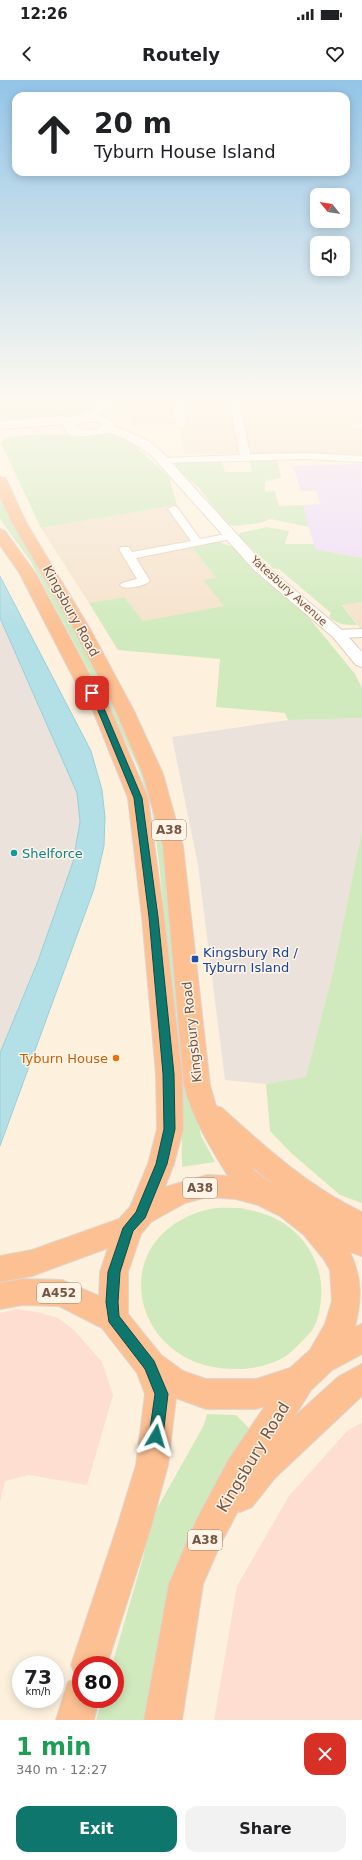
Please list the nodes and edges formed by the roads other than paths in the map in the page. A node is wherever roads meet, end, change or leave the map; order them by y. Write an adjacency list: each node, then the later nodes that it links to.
1 (179, 478): 5 (street, Yatesbury Avenue)
2 (0, 481): 11 (highway, Kingsbury Road / A38)
3 (173, 509): 6 (street)
4 (0, 534): 13 (highway, Kingsbury Road / A38)
5 (232, 536): 6 (street); 9 (street, Yatesbury Avenue)
6 (198, 543): 7 (street)
7 (126, 585)
8 (362, 632): 9 (street)
9 (338, 634): 10 (street, Yatesbury Avenue)
10 (362, 662)
11 (201, 1100): 12 (highway, Kingsbury Road / A38); 14 (highway)
12 (264, 1195): 13 (highway, A38); 15 (highway, A38)
13 (135, 1222): 17 (highway); 19 (highway, A38)
14 (362, 1225)
15 (314, 1226): 16 (highway); 22 (highway, A38)
16 (362, 1244)
17 (0, 1269)
18 (0, 1296): 19 (highway, A452)
19 (113, 1318): 21 (highway)
20 (362, 1338): 22 (highway)
21 (150, 1365): 22 (highway); 25 (highway)
22 (311, 1370): 24 (highway, Kingsbury Road / A38)
23 (362, 1378): 24 (highway)
24 (208, 1533): 28 (highway, Kingsbury Road / A38)
25 (92, 1656)
26 (78, 1708): 27 (highway)
27 (75, 1720)
28 (163, 1720)

